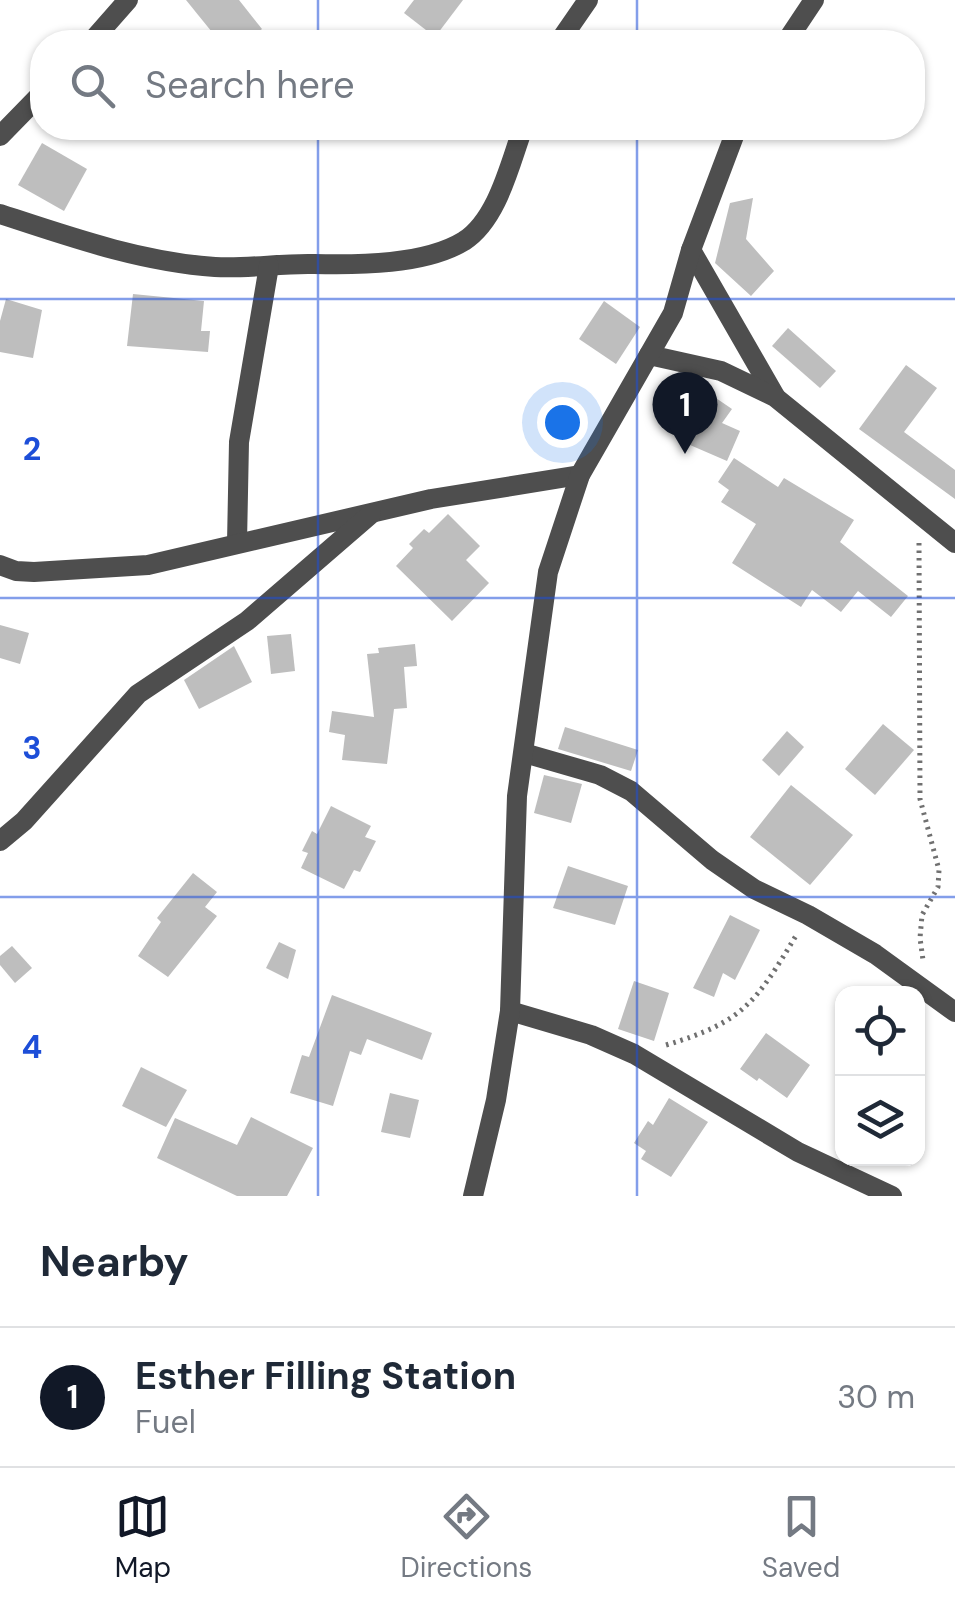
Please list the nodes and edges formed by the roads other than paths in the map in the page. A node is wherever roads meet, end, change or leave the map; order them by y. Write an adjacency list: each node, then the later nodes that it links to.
1 (128, 0): 4 (street)
2 (588, 0): 5 (street)
3 (814, 0): 6 (street)
4 (102, 30)
5 (567, 30)
6 (794, 30)
7 (30, 105): 8 (street)
8 (0, 136)
9 (519, 140): 13 (street)
10 (733, 140): 12 (street)
11 (0, 214): 13 (street)
12 (692, 250): 14 (street); 15 (street)
13 (269, 266): 19 (street)
14 (649, 355): 15 (street); 16 (street)
15 (775, 396): 18 (street)
16 (580, 475): 17 (street); 21 (street)
17 (374, 512): 19 (street); 22 (street)
18 (955, 543)
19 (238, 544): 20 (street)
20 (0, 566)
21 (524, 752): 23 (street); 24 (street)
22 (0, 841)
23 (510, 1011): 25 (street); 26 (street)
24 (955, 1012)
25 (473, 1196)
26 (892, 1196)

